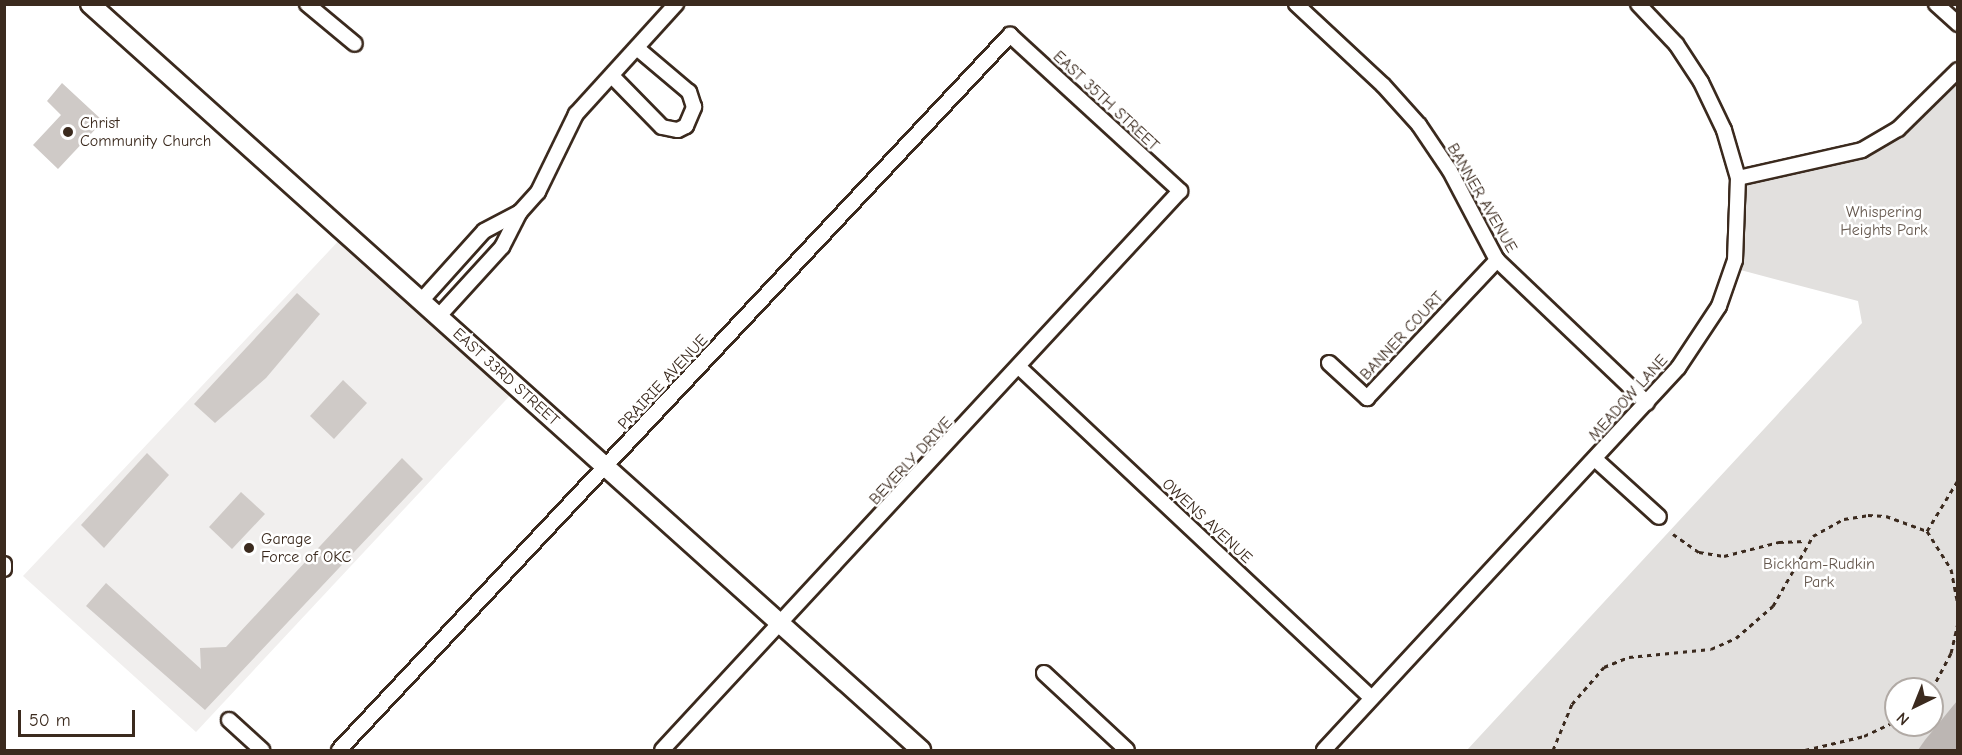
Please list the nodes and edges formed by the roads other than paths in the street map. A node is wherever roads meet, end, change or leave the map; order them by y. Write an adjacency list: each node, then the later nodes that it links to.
1 (90, 4): 19 (street, EAST 33RD STREET)
2 (308, 4): 9 (street)
3 (676, 4): 10 (street)
4 (1296, 4): 18 (street, BANNER AVENUE)
5 (1638, 4): 13 (street, MEADOW LANE)
6 (1936, 4): 7 (street)
7 (1958, 24)
8 (1010, 35): 14 (street, EAST 35TH STREET); 25 (street, PRAIRIE AVENUE)
9 (355, 45)
10 (637, 48): 12 (street); 12 (street)
11 (1958, 70): 13 (street)
12 (612, 76): 15 (street)
13 (1738, 178): 23 (street, MEADOW LANE)
14 (1180, 191): 22 (street, BEVERLY DRIVE)
15 (520, 212): 16 (street); 17 (street)
16 (478, 238): 17 (street); 19 (street)
17 (495, 255): 20 (street)
18 (1497, 260): 21 (street, BANNER COURT); 23 (street, BANNER AVENUE)
19 (421, 301): 20 (street, EAST 33RD STREET)
20 (438, 317): 25 (street, EAST 33RD STREET)
21 (1329, 363)
22 (1020, 368): 27 (street, BEVERLY DRIVE); 29 (street, OWENS AVENUE)
23 (1647, 403): 24 (street, MEADOW LANE)
24 (1595, 459): 26 (street); 29 (street, MEADOW LANE)
25 (607, 467): 27 (street, EAST 33RD STREET); 32 (street, PRAIRIE AVENUE)
26 (1659, 517)
27 (782, 625): 33 (street, BEVERLY DRIVE); 34 (street, EAST 33RD STREET)
28 (1044, 674): 35 (street)
29 (1372, 698): 36 (street, MEADOW LANE)
30 (229, 720): 31 (street)
31 (262, 750)
32 (339, 750)
33 (662, 750)
34 (921, 750)
35 (1126, 750)
36 (1324, 750)

